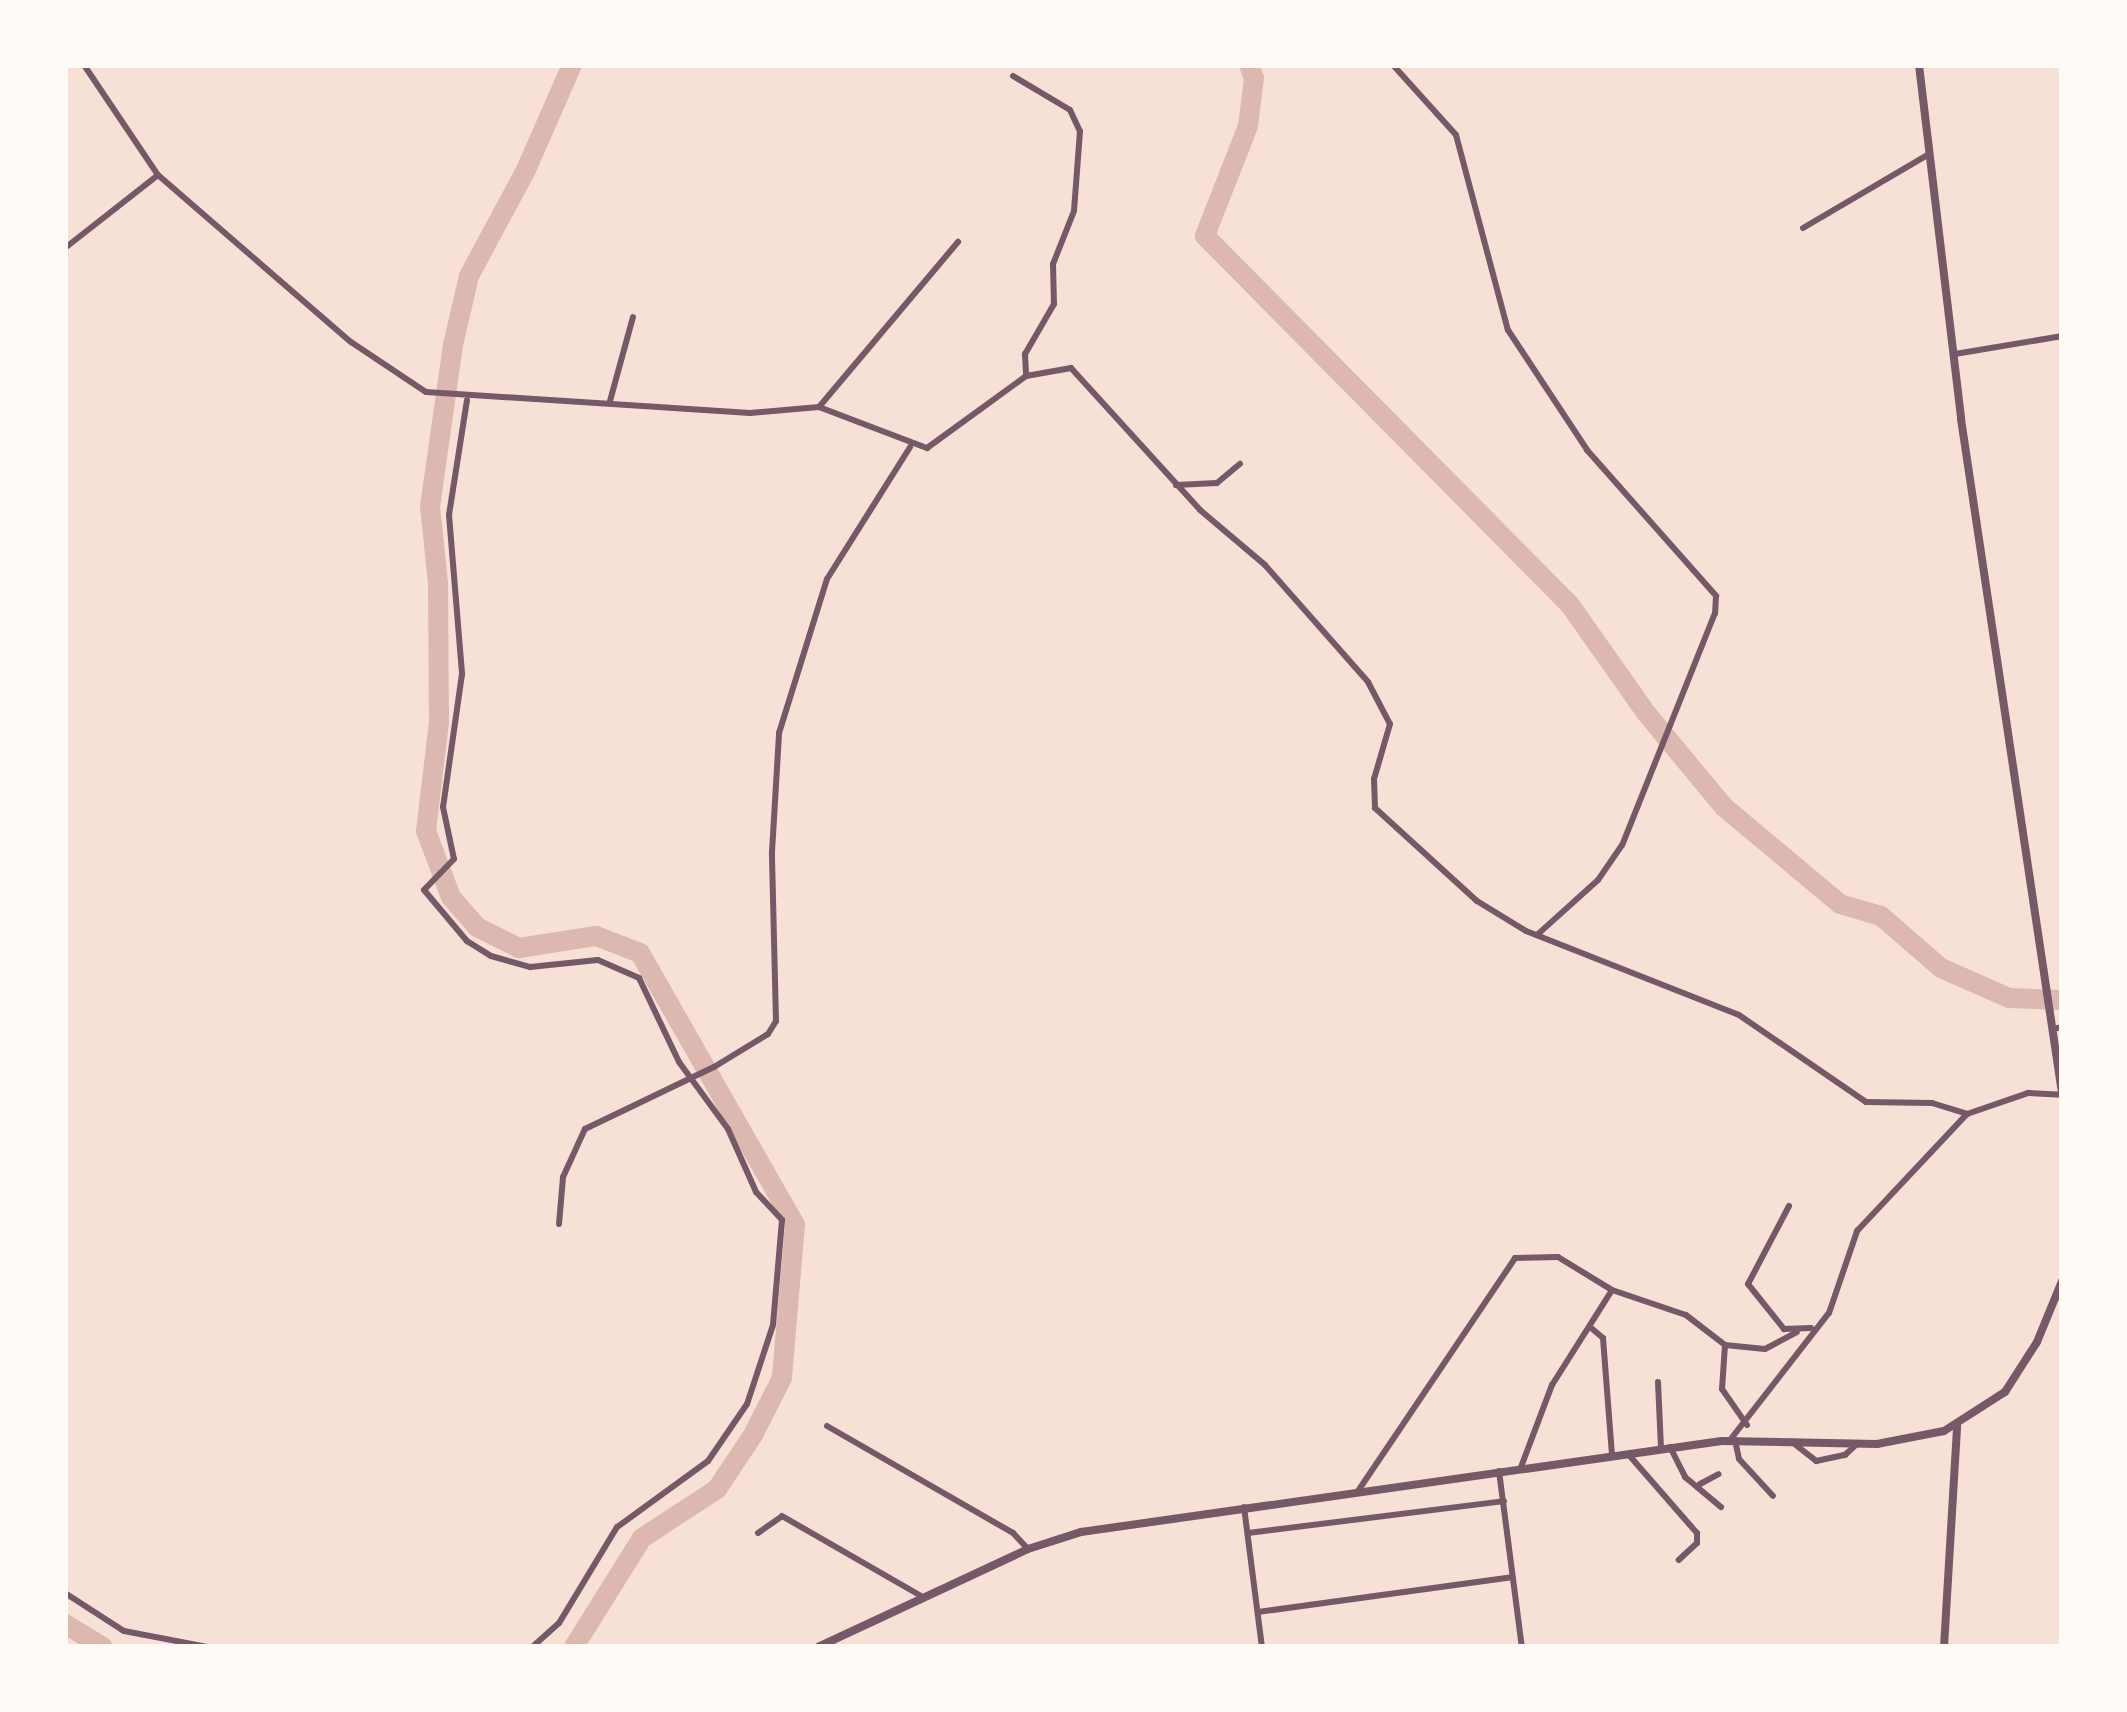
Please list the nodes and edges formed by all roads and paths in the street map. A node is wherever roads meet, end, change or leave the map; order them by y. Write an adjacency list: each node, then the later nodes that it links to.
1 (84, 65): 6 (street)
2 (1394, 65): 20 (street)
3 (1919, 65): 5 (street)
4 (1014, 76): 13 (street)
5 (1930, 153): 7 (street); 12 (street)
6 (158, 175): 9 (street); 14 (street)
7 (1802, 228)
8 (958, 242): 16 (street)
9 (65, 248)
10 (634, 317): 15 (street)
11 (2062, 336): 12 (street)
12 (1955, 354): 21 (street)
13 (1026, 376): 17 (street); 19 (street)
14 (467, 400): 15 (street); 22 (street)
15 (610, 401): 16 (street)
16 (819, 407): 17 (street)
17 (910, 447): 22 (street)
18 (1240, 464): 19 (street)
19 (1176, 485): 20 (street)
20 (1537, 935): 24 (street)
21 (2057, 1028): 23 (street)
22 (698, 1076): 26 (street); 61 (street)
23 (2062, 1094): 24 (street)
24 (1967, 1114): 29 (street)
25 (1789, 1206): 31 (street)
26 (559, 1224)
27 (2062, 1281): 36 (street)
28 (1612, 1290): 30 (street); 32 (street); 47 (street)
29 (1817, 1325): 31 (street); 34 (street)
30 (1590, 1327): 42 (street); 43 (street)
31 (1797, 1332): 32 (street)
32 (1725, 1345): 34 (street)
33 (1658, 1382): 40 (street)
34 (1746, 1425): 37 (street)
35 (827, 1426): 54 (street)
36 (1957, 1426): 39 (street); 65 (street)
37 (1733, 1440): 38 (street); 40 (street); 48 (street)
38 (1791, 1441): 39 (street); 39 (street)
39 (1858, 1444)
40 (1665, 1448): 41 (street); 46 (street)
41 (1628, 1454): 42 (street); 55 (street)
42 (1612, 1456): 43 (street)
43 (1521, 1467): 44 (street)
44 (1498, 1470): 47 (street); 49 (street)
45 (1719, 1474): 46 (street)
46 (1700, 1484): 51 (street)
47 (1358, 1491): 50 (street)
48 (1773, 1496)
49 (1504, 1500): 53 (street); 56 (street)
50 (1244, 1506): 53 (street); 54 (street)
51 (1721, 1508)
52 (758, 1533): 58 (street)
53 (1248, 1533): 59 (street)
54 (1028, 1549): 58 (street)
55 (1679, 1560)
56 (1512, 1577): 59 (street); 64 (street)
57 (65, 1593): 60 (street)
58 (923, 1597): 62 (street)
59 (1258, 1612): 63 (street)
60 (208, 1647)
61 (532, 1647)
62 (818, 1647)
63 (1262, 1647)
64 (1522, 1647)
65 (1944, 1647)

